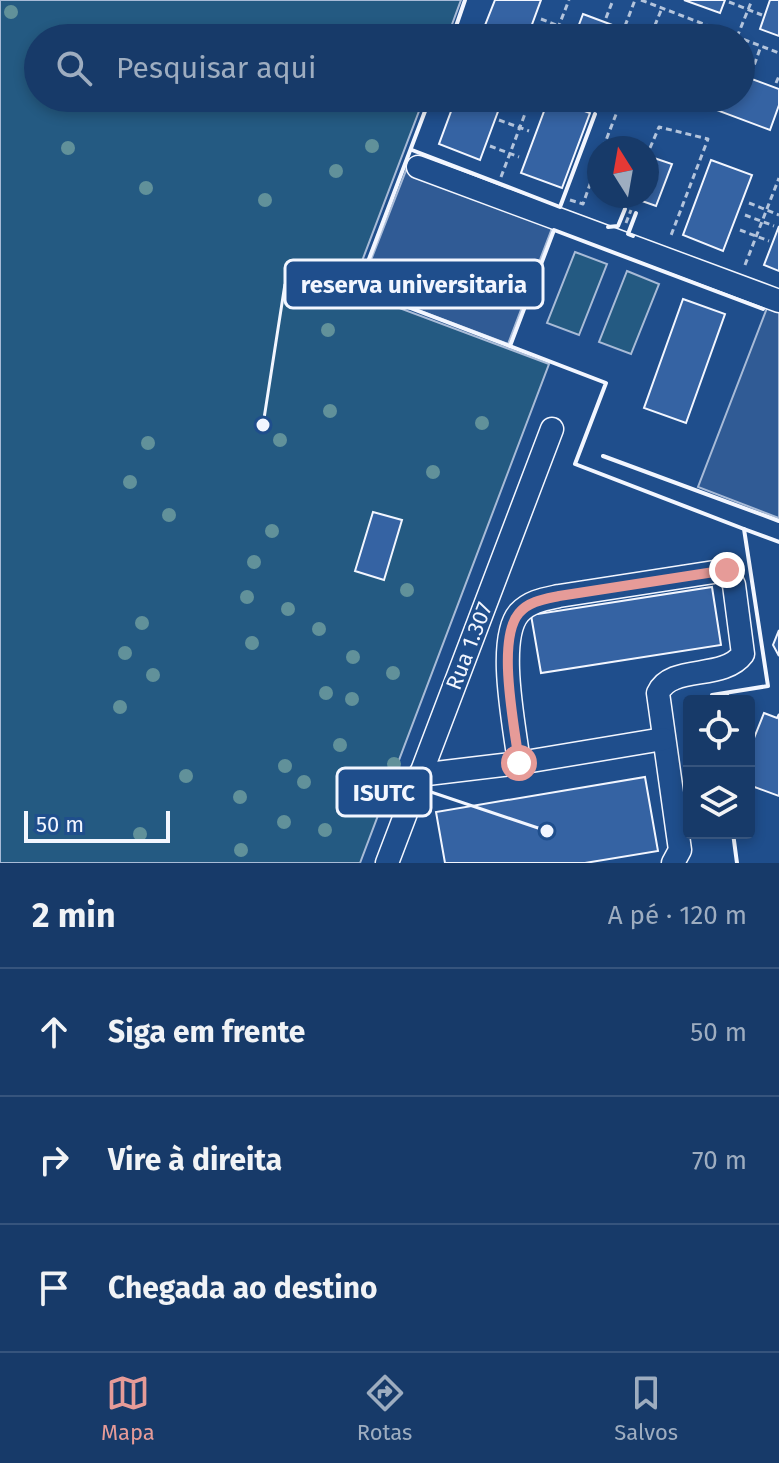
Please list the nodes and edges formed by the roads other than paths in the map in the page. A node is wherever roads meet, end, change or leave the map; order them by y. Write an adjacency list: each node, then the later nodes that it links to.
1 (418, 167): 2 (street)
2 (779, 301)
3 (552, 429): 6 (street, Rua 1.307)
4 (663, 739): 5 (street); 5 (street); 8 (street)
5 (519, 763): 6 (street)
6 (419, 775): 7 (street, Rua 1.307)
7 (387, 863)
8 (673, 863)

